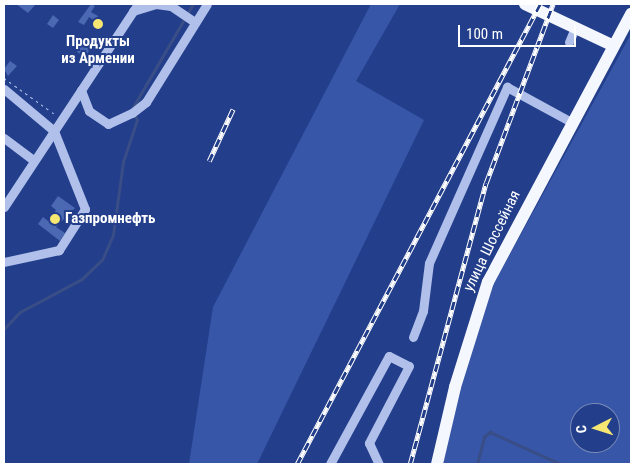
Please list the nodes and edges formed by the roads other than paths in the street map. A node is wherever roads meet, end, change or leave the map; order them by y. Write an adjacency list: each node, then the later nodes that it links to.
1 (207, 4): 5 (street)
2 (526, 4): 6 (main road)
3 (136, 7): 5 (street); 10 (street)
4 (631, 14): 8 (main road, улица Шоссейная)
5 (195, 22): 10 (street)
6 (575, 28): 7 (street); 8 (main road)
7 (569, 42)
8 (614, 46): 11 (main road, улица Шоссейная)
9 (4, 89): 12 (street)
10 (81, 90): 12 (street)
11 (572, 122): 17 (street); 20 (main road, улица Шоссейная)
12 (54, 131): 14 (street); 16 (street)
13 (4, 138): 14 (street)
14 (33, 160): 15 (street)
15 (4, 207)
16 (4, 262)
17 (413, 337)
18 (330, 464): 19 (street)
19 (379, 464)
20 (437, 464)

